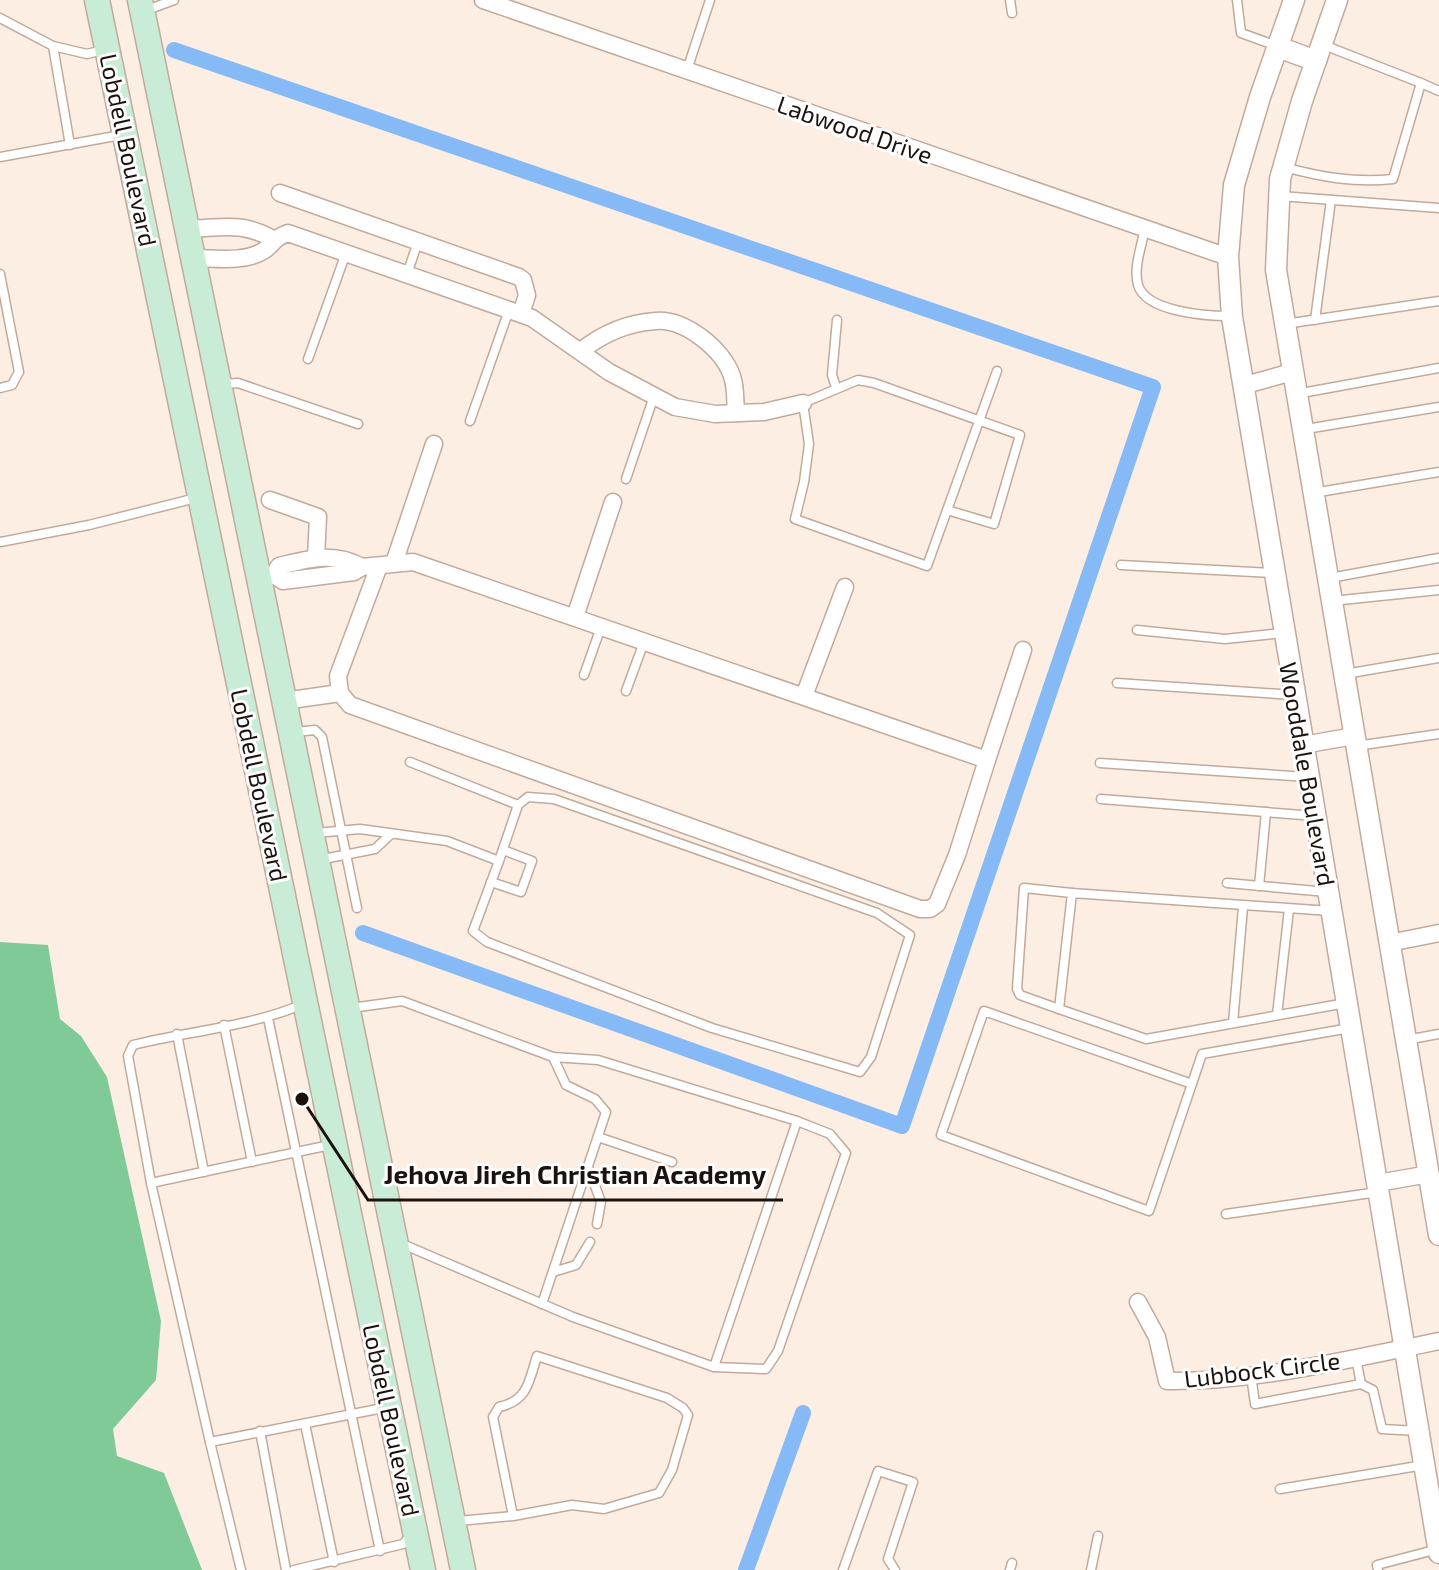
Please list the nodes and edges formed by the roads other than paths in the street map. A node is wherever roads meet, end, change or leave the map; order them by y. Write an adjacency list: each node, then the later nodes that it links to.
1 (97, 0): 14 (main road, Lobdell Boulevard)
2 (483, 0): 16 (street, Labwood Drive)
3 (710, 0): 16 (lane)
4 (1010, 0): 10 (lane)
5 (1237, 0): 13 (lane)
6 (1294, 0): 13 (street, Wooddale Boulevard)
7 (1337, 0): 15 (street)
8 (168, 1): 9 (lane)
9 (141, 6): 26 (main road, Lobdell Boulevard)
10 (1012, 13)
11 (0, 18): 12 (lane)
12 (53, 46): 14 (lane); 20 (lane)
13 (1278, 47): 15 (street); 34 (street, Wooddale Boulevard)
14 (107, 49): 19 (main road, Lobdell Boulevard)
15 (1318, 53): 17 (lane); 22 (street)
16 (687, 70): 29 (street, Labwood Drive)
17 (1421, 83): 18 (lane); 22 (lane)
18 (1439, 91)
19 (125, 135): 20 (lane); 28 (main road, Lobdell Boulevard)
20 (70, 145): 21 (lane)
21 (0, 157)
22 (1283, 167): 24 (street)
23 (280, 193): 32 (street)
24 (1279, 196): 25 (lane); 43 (street)
25 (1331, 200): 27 (lane); 42 (lane)
26 (181, 202): 28 (main road); 30 (main road, Lobdell Boulevard)
27 (1439, 208)
28 (141, 211): 67 (main road, Lobdell Boulevard)
29 (1145, 228): 34 (street, Labwood Drive); 40 (lane)
30 (187, 229): 31 (street); 35 (main road, Lobdell Boulevard)
31 (273, 239): 33 (street); 35 (street)
32 (418, 241): 37 (lane); 39 (street)
33 (346, 253): 37 (street); 45 (lane)
34 (1228, 257): 40 (street, Wooddale Boulevard)
35 (193, 258): 49 (main road, Lobdell Boulevard)
36 (0, 274): 52 (lane)
37 (407, 274): 39 (street)
38 (1439, 301): 42 (lane)
39 (515, 312): 44 (street); 58 (lane)
40 (1232, 317): 50 (street, Wooddale Boulevard)
41 (837, 320): 51 (lane)
42 (1315, 320): 43 (lane)
43 (1284, 324): 48 (street)
44 (581, 351): 54 (street); 57 (street)
45 (308, 359)
46 (1439, 368): 53 (lane)
47 (997, 371): 59 (lane)
48 (1292, 372): 50 (street); 53 (street)
49 (219, 384): 60 (lane); 65 (main road, Lobdell Boulevard)
50 (1242, 386): 76 (street, Wooddale Boulevard)
51 (836, 387): 55 (lane); 59 (lane)
52 (0, 388)
53 (1295, 394): 61 (street)
54 (654, 395): 57 (street); 64 (lane)
55 (803, 403): 57 (street); 70 (lane)
56 (1439, 407): 61 (lane)
57 (736, 413)
58 (470, 421)
59 (980, 421): 70 (lane); 70 (lane)
60 (358, 424)
61 (1301, 430): 66 (street)
62 (434, 444): 74 (street)
63 (1439, 472): 66 (lane)
64 (626, 479)
65 (240, 488): 67 (main road); 78 (main road, Lobdell Boulevard)
66 (1312, 493): 79 (street)
67 (200, 497): 71 (lane); 127 (main road, Lobdell Boulevard)
68 (270, 500): 73 (street)
69 (613, 502): 83 (street)
70 (947, 510)
71 (0, 542)
72 (1439, 558): 79 (lane)
73 (312, 563): 74 (street); 77 (street); 77 (street); 78 (street)
74 (378, 565): 77 (street); 83 (street); 94 (street)
75 (1121, 565): 76 (lane)
76 (1274, 573): 86 (street, Wooddale Boulevard)
77 (330, 575)
78 (266, 577): 97 (main road, Lobdell Boulevard)
79 (1327, 579): 82 (street)
80 (845, 587): 96 (street)
81 (1439, 590): 82 (lane)
82 (1331, 601): 90 (street)
83 (575, 617): 84 (street)
84 (602, 626): 87 (street); 91 (lane)
85 (1137, 630): 86 (lane)
86 (1284, 633): 95 (street, Wooddale Boulevard)
87 (644, 641): 93 (lane); 96 (street)
88 (1023, 650): 102 (street)
89 (1439, 658): 90 (lane)
90 (1343, 674): 100 (street)
91 (584, 675)
92 (1117, 683): 95 (lane)
93 (626, 691)
94 (340, 693): 97 (street); 102 (street)
95 (1295, 695): 101 (street, Wooddale Boulevard)
96 (804, 696): 102 (street)
97 (284, 701): 98 (main road, Lobdell Boulevard)
98 (291, 732): 110 (lane); 111 (main road, Lobdell Boulevard)
99 (1439, 734): 100 (lane)
100 (1354, 741): 101 (street); 126 (street)
101 (1303, 745): 105 (street, Wooddale Boulevard)
102 (987, 760)
103 (410, 762): 107 (lane)
104 (1100, 763): 105 (lane)
105 (1309, 777): 109 (street, Wooddale Boulevard)
106 (1101, 799): 108 (lane)
107 (518, 805): 113 (lane); 117 (lane)
108 (1266, 812): 109 (lane); 119 (lane)
109 (1315, 816): 121 (street, Wooddale Boulevard)
110 (342, 831): 111 (lane); 112 (lane); 114 (lane)
111 (311, 834): 115 (main road, Lobdell Boulevard)
112 (391, 834): 114 (lane); 116 (lane)
113 (503, 850): 116 (lane); 117 (lane)
114 (347, 856): 115 (lane); 123 (lane)
115 (317, 860): 129 (main road, Lobdell Boulevard)
116 (499, 861): 117 (lane)
117 (491, 882)
118 (1227, 883): 119 (lane)
119 (1259, 886): 121 (lane)
120 (1072, 893): 122 (lane); 130 (lane); 130 (lane)
121 (1330, 901): 124 (lane); 128 (street, Wooddale Boulevard)
122 (1243, 907): 124 (lane); 133 (lane)
123 (357, 908)
124 (1289, 909): 131 (lane)
125 (1439, 933): 126 (street)
126 (1389, 943): 138 (street)
127 (306, 1003): 132 (lane); 143 (main road, Lobdell Boulevard)
128 (1347, 1003): 131 (lane); 135 (street, Wooddale Boulevard)
129 (348, 1008): 139 (lane); 156 (main road, Lobdell Boulevard)
130 (1059, 1009): 133 (lane)
131 (1277, 1015): 133 (lane)
132 (268, 1018): 134 (lane); 144 (lane)
133 (1233, 1023)
134 (224, 1025): 136 (lane); 145 (lane)
135 (1351, 1028): 140 (lane); 151 (street, Wooddale Boulevard)
136 (177, 1034): 148 (lane); 150 (lane)
137 (1439, 1034): 138 (lane)
138 (1406, 1040): 149 (street)
139 (553, 1057): 141 (lane); 142 (lane)
140 (1192, 1084): 140 (lane)
141 (797, 1121): 164 (lane); 164 (lane)
142 (598, 1137): 146 (lane); 147 (lane)
143 (336, 1148): 144 (lane); 156 (main road); 167 (main road, Lobdell Boulevard)
144 (296, 1152): 145 (lane); 168 (lane)
145 (252, 1162): 148 (lane)
146 (672, 1162)
147 (588, 1167): 154 (lane); 158 (lane)
148 (204, 1172): 150 (lane)
149 (1429, 1174): 151 (street); 152 (street)
150 (151, 1183): 172 (lane)
151 (1378, 1188): 153 (lane); 162 (street, Wooddale Boulevard)
152 (1437, 1210): 155 (street)
153 (1226, 1214)
154 (597, 1224)
155 (1439, 1235)
156 (395, 1241): 160 (lane); 176 (main road, Lobdell Boulevard)
157 (590, 1242): 158 (lane)
158 (553, 1272): 160 (lane)
159 (1138, 1302): 165 (street, Lubbock Circle)
160 (542, 1304): 164 (lane)
161 (1439, 1341): 162 (street, Lubbock Circle)
162 (1405, 1348): 163 (street, Lubbock Circle); 171 (street, Wooddale Boulevard)
163 (1356, 1357): 165 (street, Lubbock Circle); 166 (lane)
164 (714, 1367)
165 (1251, 1374): 166 (lane)
166 (1361, 1384): 171 (lane)
167 (389, 1407): 168 (lane); 177 (main road, Lobdell Boulevard)
168 (351, 1415): 169 (lane); 179 (lane)
169 (305, 1424): 170 (lane); 181 (lane)
170 (260, 1431): 172 (lane); 183 (lane)
171 (1419, 1431): 173 (street, Wooddale Boulevard)
172 (210, 1442): 182 (lane)
173 (1425, 1465): 174 (lane); 180 (street, Wooddale Boulevard)
174 (1280, 1489)
175 (513, 1516): 175 (lane); 176 (lane)
176 (453, 1522): 177 (main road); 186 (main road, Lobdell Boulevard)
177 (415, 1531): 179 (lane); 185 (main road, Lobdell Boulevard)
178 (1098, 1536): 189 (lane)
179 (380, 1551): 181 (lane)
180 (1439, 1551): 190 (lane)
181 (334, 1562): 184 (lane)
182 (241, 1570)
183 (286, 1570)
184 (294, 1570)
185 (423, 1570)
186 (463, 1570)
187 (843, 1570): 188 (lane)
188 (895, 1570)
189 (1091, 1570)
190 (1378, 1570)

